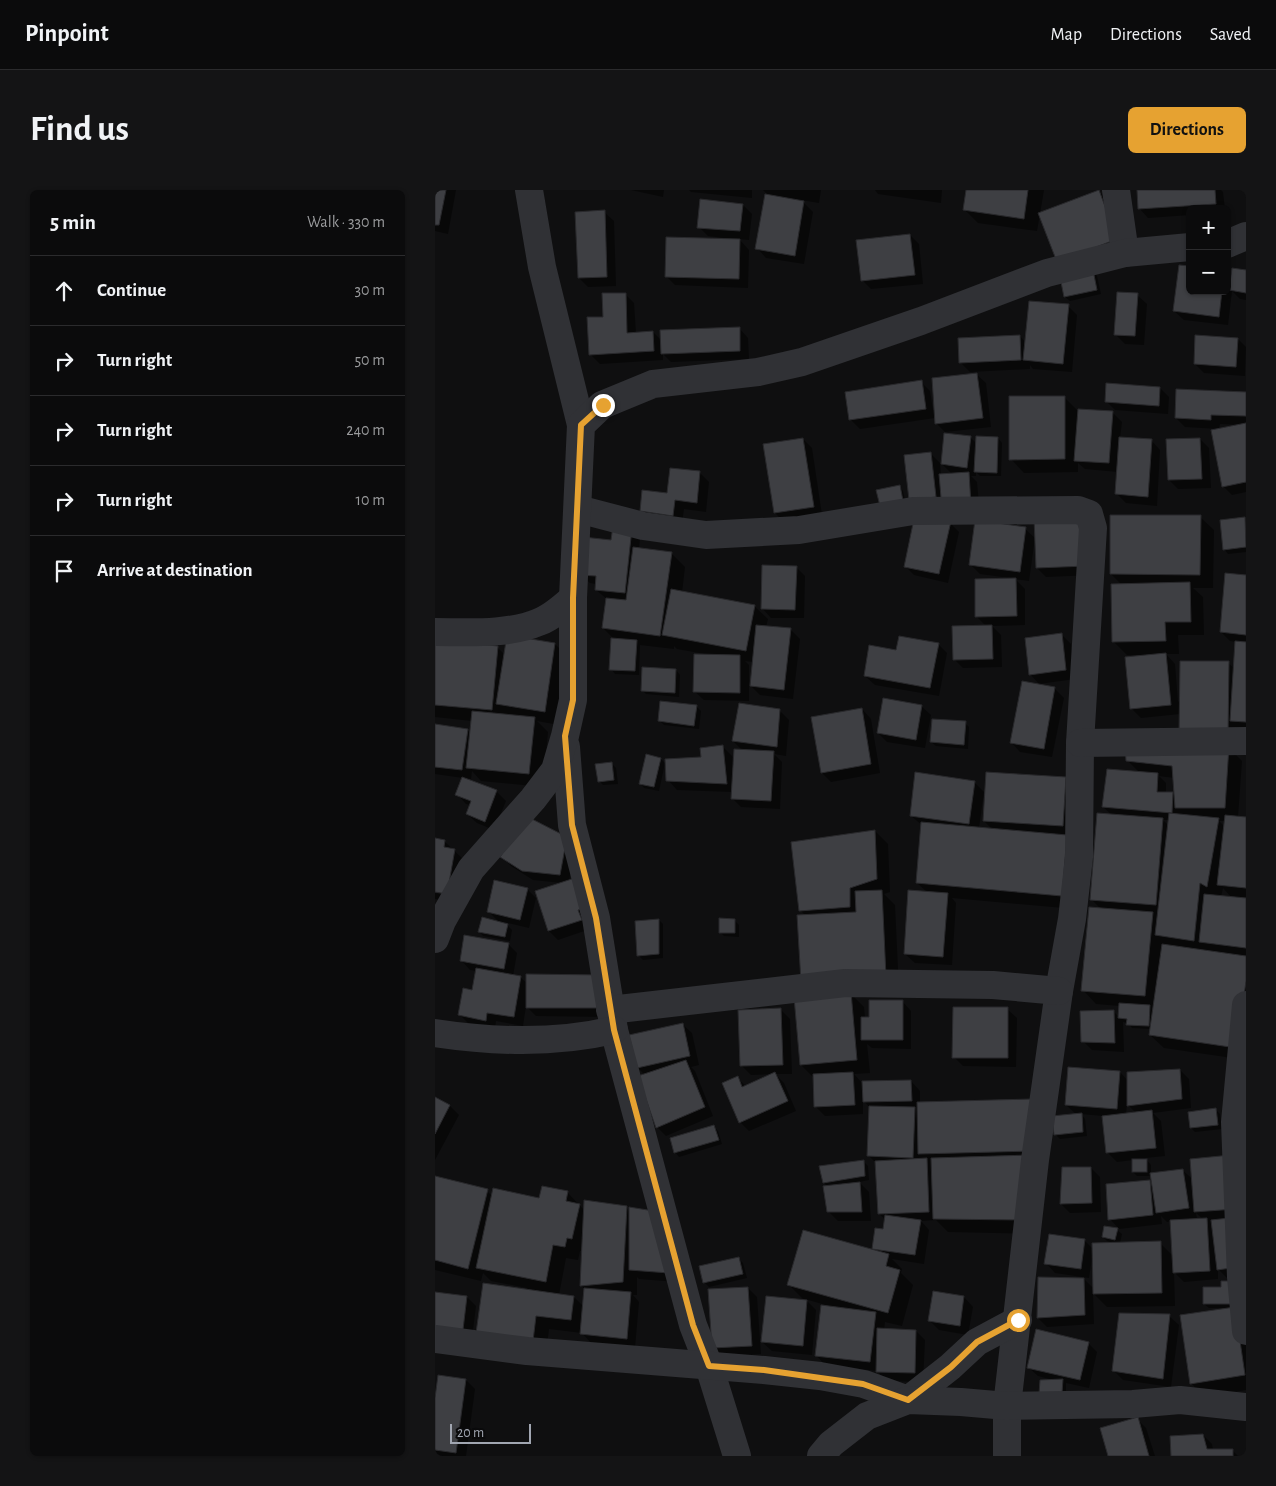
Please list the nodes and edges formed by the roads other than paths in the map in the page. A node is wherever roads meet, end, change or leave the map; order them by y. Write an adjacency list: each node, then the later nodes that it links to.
1 (529, 190): 7 (street)
2 (1116, 190): 6 (street)
3 (1246, 236): 4 (street)
4 (1231, 242)
5 (1186, 247): 6 (street)
6 (1125, 253): 7 (street)
7 (581, 425): 8 (street)
8 (578, 509): 9 (street); 13 (street)
9 (573, 598): 10 (street); 11 (street)
10 (435, 632)
11 (565, 736): 14 (street); 17 (street)
12 (1246, 741): 13 (street)
13 (1080, 743): 15 (street)
14 (435, 939)
15 (1059, 991): 17 (street); 20 (street)
16 (1246, 1005): 19 (street)
17 (612, 1020): 18 (street); 23 (street)
18 (435, 1033)
19 (1241, 1156): 21 (street)
20 (1018, 1320): 24 (street); 25 (street)
21 (1246, 1331)
22 (435, 1339): 23 (street)
23 (709, 1366): 24 (street); 27 (street)
24 (908, 1400): 25 (street); 28 (street)
25 (1007, 1406): 26 (street); 29 (street)
26 (1246, 1406)
27 (737, 1456)
28 (821, 1456)
29 (1007, 1456)

